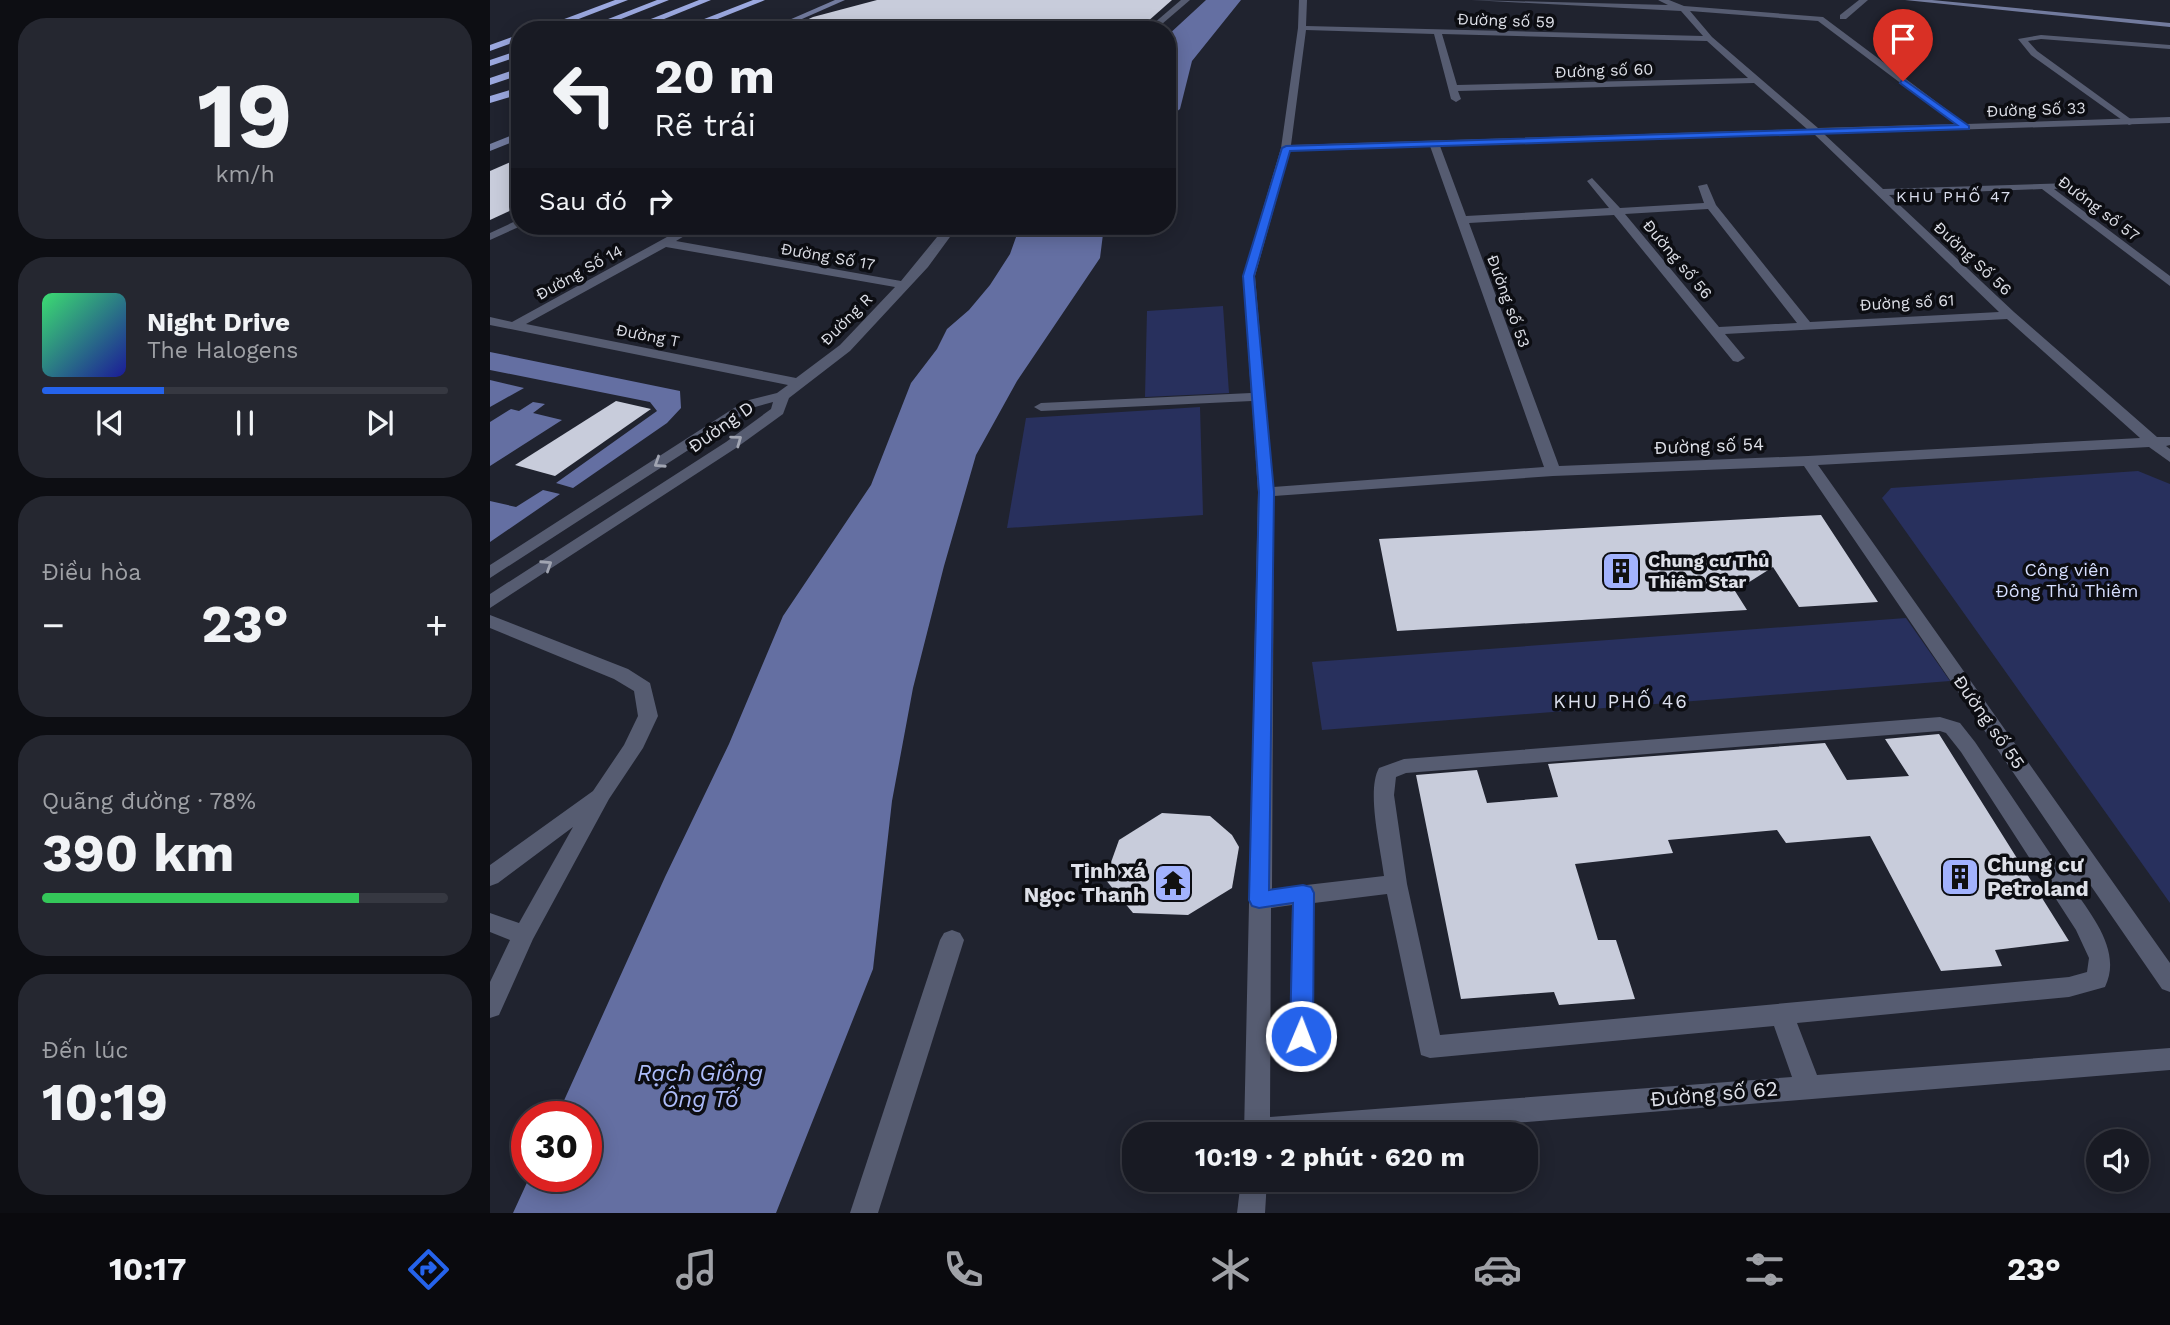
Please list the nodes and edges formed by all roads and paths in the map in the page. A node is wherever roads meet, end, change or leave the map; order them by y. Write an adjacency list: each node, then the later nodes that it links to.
1 (624, 0): 15 (highway)
2 (665, 0): 16 (highway)
3 (708, 0): 17 (highway)
4 (761, 0): 18 (highway)
5 (841, 0): 19 (main road)
6 (1186, 0): 20 (street)
7 (1303, 0): 22 (street)
8 (1475, 0): 13 (street)
9 (1662, 0): 13 (street, Đường Số 56)
10 (1864, 0): 14 (street)
11 (1909, 0): 12 (main road)
12 (1965, 3): 21 (main road)
13 (1684, 9): 25 (street, Đường Số 56); 39 (street)
14 (1843, 17)
15 (565, 21)
16 (608, 21)
17 (652, 21)
18 (705, 21)
19 (792, 21)
20 (1161, 21)
21 (2170, 25)
22 (1302, 28): 23 (street, Đường số 59); 44 (street)
23 (1437, 32): 25 (street, Đường số 59); 33 (street)
24 (511, 40): 27 (highway)
25 (1709, 40): 31 (street, Đường Số 56)
26 (2170, 47): 38 (street)
27 (490, 48)
28 (511, 56): 29 (highway)
29 (490, 64)
30 (511, 74): 32 (highway)
31 (1756, 80): 33 (street, Đường số 60); 40 (street, Đường Số 56)
32 (490, 82)
33 (1453, 88): 35 (street)
34 (511, 93): 36 (highway)
35 (1456, 99)
36 (490, 100)
37 (2170, 120): 38 (street, Đường Số 33)
38 (2129, 121): 39 (street, Đường Số 33)
39 (1965, 127): 40 (street, Đường Số 33)
40 (1818, 133): 42 (street); 49 (street, Đường Số 56)
41 (511, 139): 43 (main road)
42 (1434, 143): 44 (street); 52 (street, Đường số 53)
43 (490, 148)
44 (1286, 148): 68 (street)
45 (1592, 181): 51 (street, Đường số 56)
46 (2043, 185): 47 (street); 49 (street); 58 (street, Đường số 57)
47 (2068, 185)
48 (1703, 187): 50 (street)
49 (1879, 192): 60 (street, Đường Số 56)
50 (1711, 206): 51 (street); 62 (street)
51 (1619, 212): 52 (street); 64 (street, Đường số 56)
52 (1461, 220): 74 (street, Đường số 53)
53 (511, 226): 56 (street)
54 (679, 235): 57 (street, Đường Số 14)
55 (946, 235): 59 (street, Đường R)
56 (490, 237)
57 (665, 243): 59 (street, Đường Số 17); 63 (street, Đường Số 14)
58 (2170, 282)
59 (904, 285): 66 (street, Đường R)
60 (2010, 315): 62 (street, Đường số 61); 71 (street, Đường Số 56)
61 (490, 321): 63 (street, Đường T)
62 (1805, 324): 64 (street, Đường số 61)
63 (514, 326): 66 (street, Đường T)
64 (1717, 331): 65 (street, Đường số 56)
65 (1738, 358)
66 (799, 383): 67 (street, Đường R)
67 (782, 396): 76 (street, Đường D, one-way to 76); 77 (street, Đường D, one-way to 67)
68 (1258, 397): 69 (street); 75 (street)
69 (1041, 407)
70 (2170, 441): 71 (street)
71 (2153, 442): 72 (street, Đường Số 56); 73 (street, Đường số 54)
72 (2170, 457)
73 (1808, 461): 74 (street, Đường số 54); 80 (street, Đường số 55)
74 (1553, 471): 75 (street, Đường số 54)
75 (1266, 492): 85 (street)
76 (490, 573)
77 (490, 602)
78 (490, 621): 79 (street)
79 (602, 794): 81 (street); 87 (street)
80 (2096, 876): 82 (street); 89 (street, Đường số 55)
81 (490, 877)
82 (2056, 881): 83 (street); 91 (street)
83 (1396, 884): 84 (street); 91 (street)
84 (1303, 893): 85 (street); 92 (street)
85 (1259, 900): 95 (street)
86 (490, 922): 87 (street)
87 (524, 934): 90 (street)
88 (952, 940): 98 (street)
89 (2170, 982)
90 (490, 1007)
91 (1782, 1016): 94 (street)
92 (1301, 1036)
93 (2170, 1059): 94 (street, Đường số 62)
94 (1808, 1086): 96 (street, Đường số 62)
95 (1257, 1122)
96 (1377, 1122)
97 (1253, 1192): 99 (street)
98 (864, 1213)
99 (1251, 1213)

